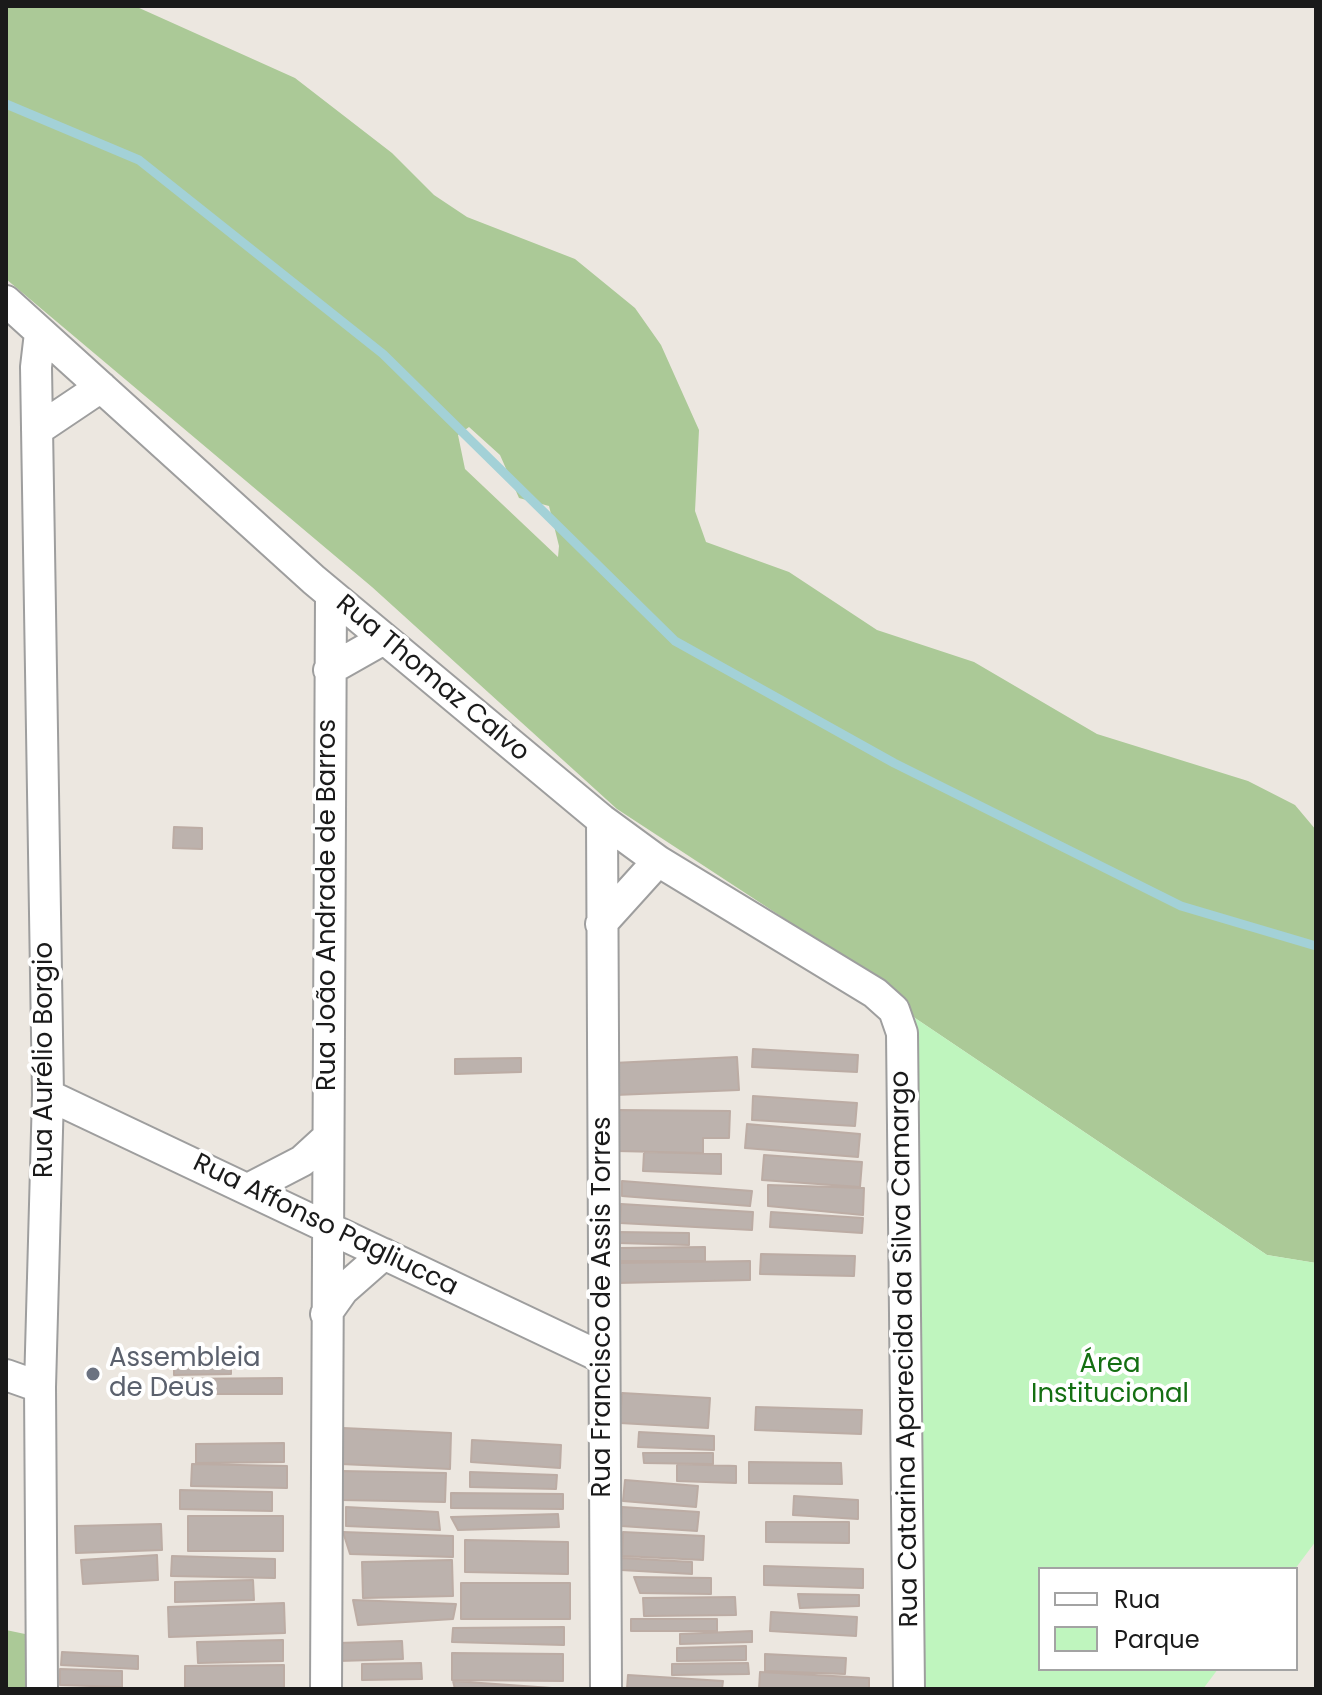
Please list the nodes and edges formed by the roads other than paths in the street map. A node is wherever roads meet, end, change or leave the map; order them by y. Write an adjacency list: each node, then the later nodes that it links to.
1 (6, 301): 2 (street, Rua Thomaz Calvo)
2 (40, 333): 3 (street, Rua Thomaz Calvo); 4 (street, Rua Aurélio Borgio)
3 (101, 387): 4 (street); 5 (street, Rua Thomaz Calvo)
4 (37, 430): 12 (street, Rua Aurélio Borgio)
5 (331, 595): 6 (street, Rua Thomaz Calvo); 7 (street, Rua João Andrade de Barros)
6 (382, 640): 7 (street); 8 (street, Rua Thomaz Calvo)
7 (329, 670): 13 (street, Rua João Andrade de Barros)
8 (602, 820): 9 (street, Rua Thomaz Calvo); 10 (street, Rua Francisco de Assis Torres)
9 (658, 861): 10 (street); 11 (street, Rua Thomaz Calvo)
10 (601, 924): 18 (street, Rua Francisco de Assis Torres)
11 (894, 1010): 24 (street, Rua Catarina Aparecida da Silva Camargo)
12 (48, 1095): 14 (street, Rua Affonso Pagliucca); 20 (street, Rua Aurélio Borgio)
13 (326, 1139): 14 (street); 15 (street, Rua João Andrade de Barros)
14 (248, 1189): 15 (street, Rua Affonso Pagliucca)
15 (326, 1225): 16 (street, Rua Affonso Pagliucca); 17 (street, Rua João Andrade de Barros)
16 (384, 1254): 17 (street); 18 (street, Rua Affonso Pagliucca)
17 (326, 1314): 22 (street, Rua João Andrade de Barros)
18 (603, 1358): 23 (street, Rua Francisco de Assis Torres)
19 (6, 1375): 20 (street)
20 (40, 1387): 21 (street, Rua Aurélio Borgio)
21 (42, 1689)
22 (326, 1689)
23 (606, 1689)
24 (909, 1689)

